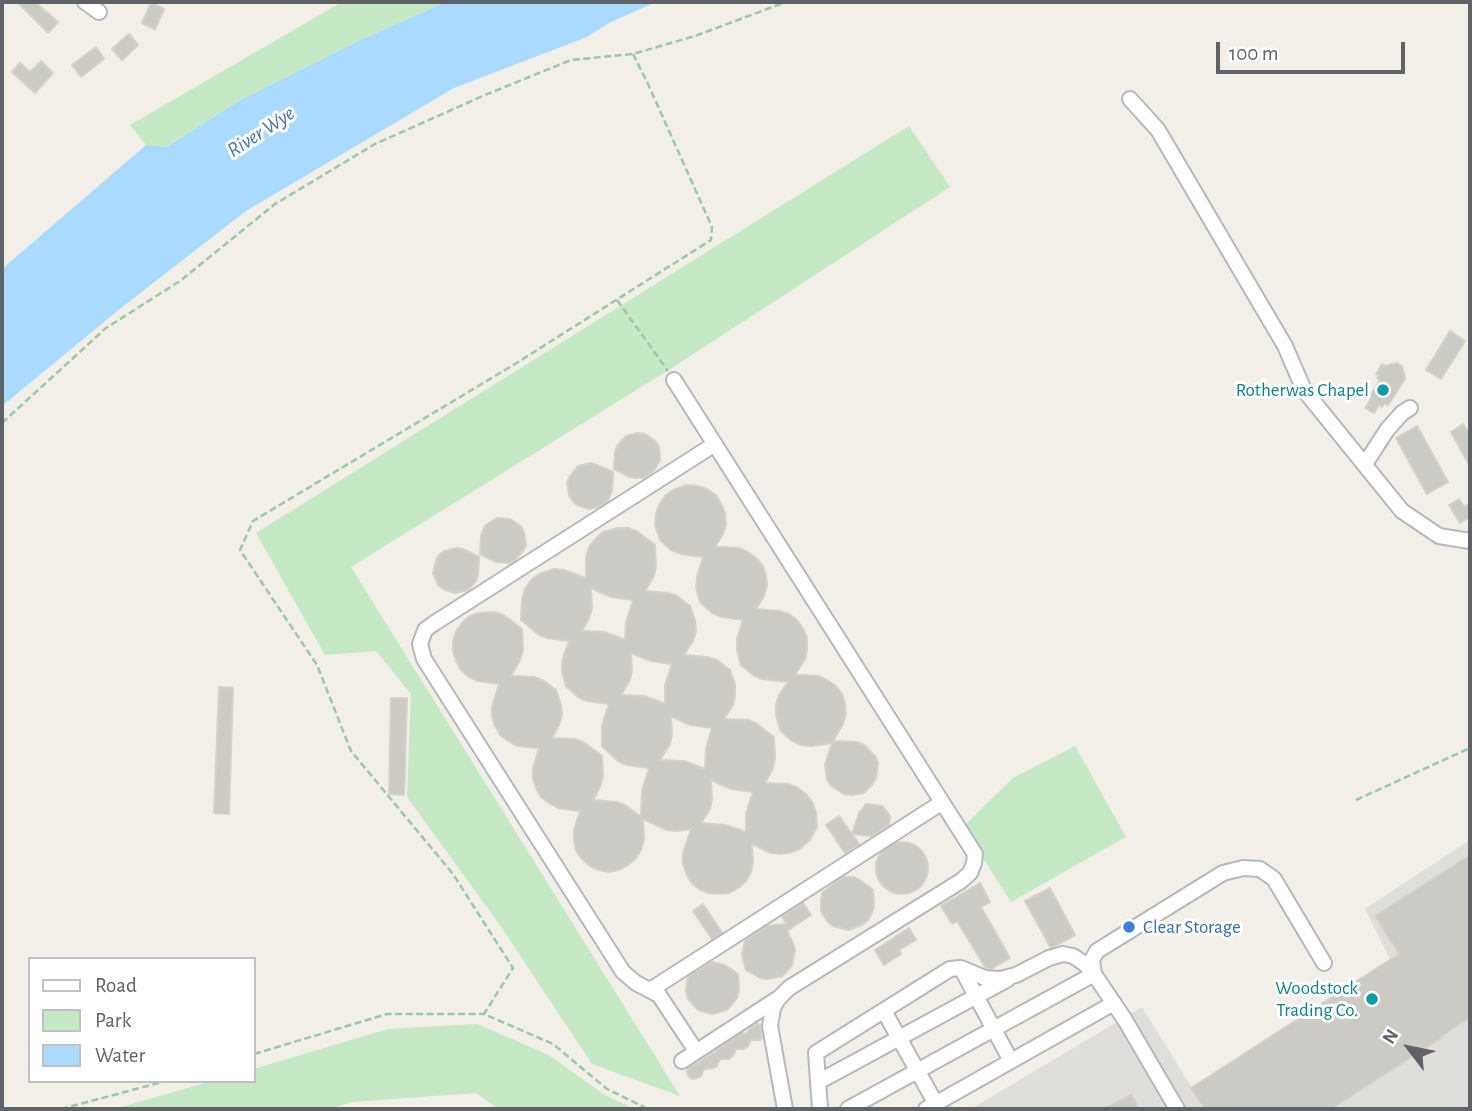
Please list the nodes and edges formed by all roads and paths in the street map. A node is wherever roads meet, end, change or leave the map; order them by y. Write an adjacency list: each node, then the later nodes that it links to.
1 (85, 2): 3 (street)
2 (786, 2): 8 (path)
3 (99, 12)
4 (1130, 99): 10 (street)
5 (617, 300): 6 (path)
6 (674, 380): 9 (street)
7 (1410, 408): 10 (street)
8 (2, 423)
9 (715, 444): 14 (street); 19 (street)
10 (1365, 464): 11 (street)
11 (1470, 541)
12 (1470, 748): 13 (path)
13 (1356, 800)
14 (941, 803): 19 (street); 21 (street)
15 (1324, 963): 17 (street)
16 (961, 968): 18 (street); 20 (street); 23 (street)
17 (1094, 974): 18 (street); 22 (street); 25 (street)
18 (1016, 975): 20 (street)
19 (649, 990): 27 (street)
20 (976, 996): 25 (street); 26 (street)
21 (778, 999): 27 (street); 36 (street)
22 (1114, 1003): 30 (street); 39 (street)
23 (884, 1011): 26 (street); 32 (street)
24 (485, 1014): 28 (path)
25 (994, 1029): 30 (street); 31 (street)
26 (899, 1038): 31 (street); 32 (street)
27 (696, 1051): 29 (street)
28 (256, 1053)
29 (682, 1061)
30 (1011, 1061): 34 (street)
31 (917, 1071): 34 (street); 38 (street)
32 (818, 1082): 37 (street)
33 (158, 1083): 35 (path)
34 (931, 1107)
35 (61, 1109)
36 (785, 1109)
37 (820, 1109)
38 (848, 1109)
39 (1177, 1109)

